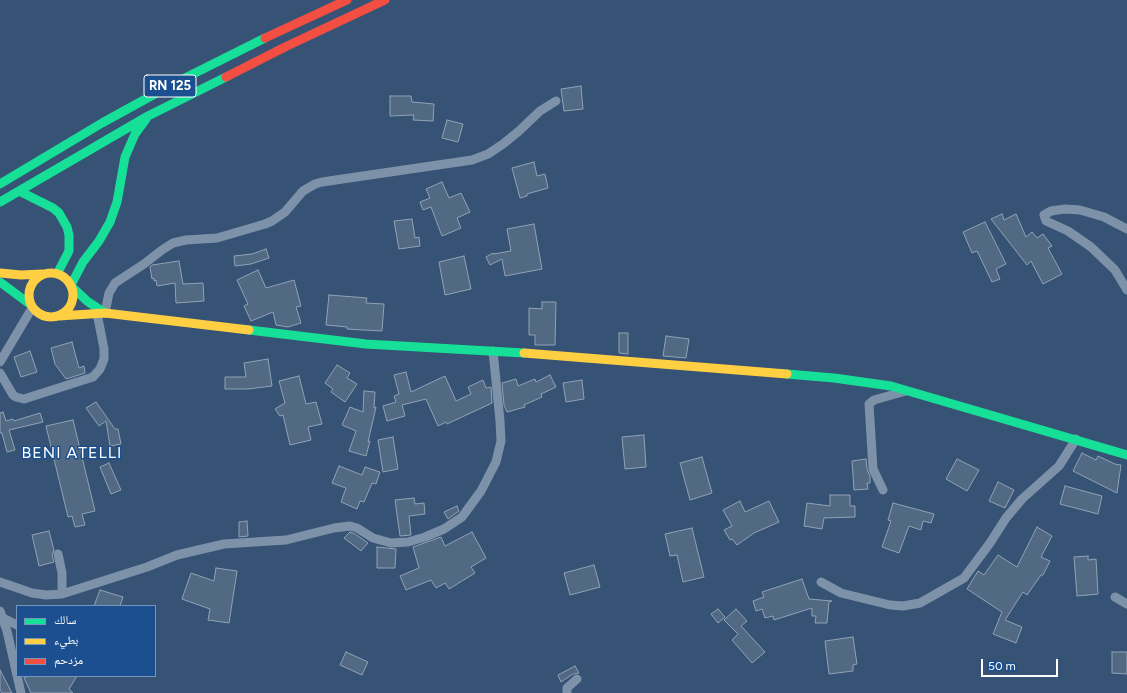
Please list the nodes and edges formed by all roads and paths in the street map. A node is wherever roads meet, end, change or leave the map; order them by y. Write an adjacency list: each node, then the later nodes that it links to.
1 (347, 0): 5 (main road, RN 125)
2 (385, 0): 4 (main road)
3 (556, 101): 16 (street)
4 (148, 116): 6 (main road); 13 (main road)
5 (0, 184)
6 (19, 191): 7 (main road); 11 (main road)
7 (0, 202)
8 (1127, 229): 14 (street)
9 (0, 273): 10 (main road)
10 (42, 274): 11 (main road); 15 (main road)
11 (57, 274): 13 (main road)
12 (0, 282): 15 (main road)
13 (71, 285): 16 (main road); 17 (main road)
14 (1127, 290)
15 (31, 307): 17 (main road); 19 (street)
16 (101, 313): 17 (main road); 18 (main road); 20 (street)
17 (59, 316)
18 (493, 351): 21 (main road); 28 (street)
19 (0, 362)
20 (0, 372)
21 (908, 391): 22 (main road); 24 (street)
22 (1076, 439): 23 (main road); 27 (street)
23 (1127, 454)
24 (883, 490)
25 (58, 554): 28 (street)
26 (0, 582): 28 (street)
27 (821, 582)
28 (62, 594)
29 (1115, 597): 30 (street)
30 (1127, 604)
31 (2, 615): 32 (street); 33 (street)
32 (16, 624)
33 (16, 672)
34 (17, 677): 36 (street)
35 (577, 679): 37 (street)
36 (21, 693)
37 (566, 693)

